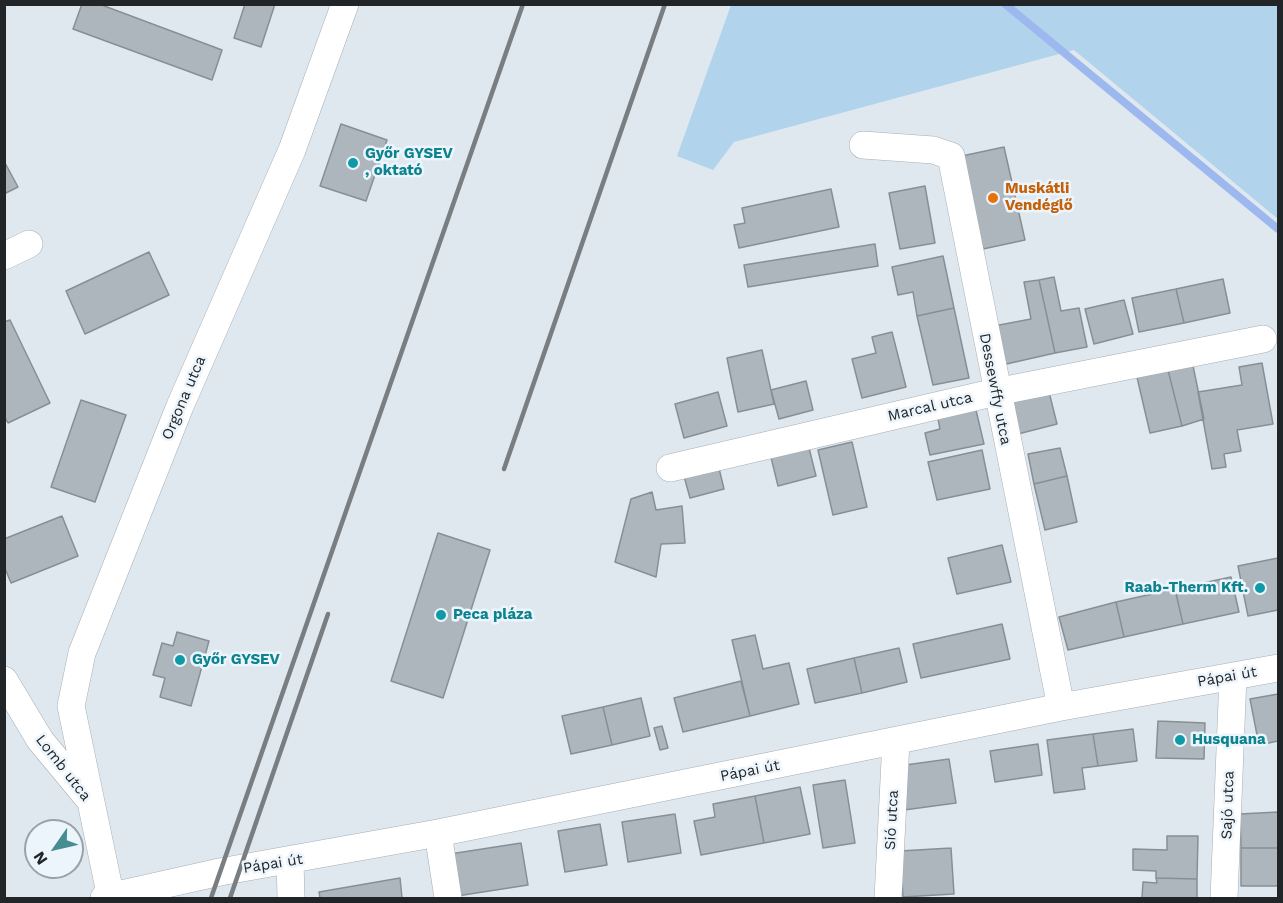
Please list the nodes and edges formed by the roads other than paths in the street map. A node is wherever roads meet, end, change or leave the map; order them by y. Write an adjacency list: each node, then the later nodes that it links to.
1 (345, 4): 13 (street, Orgona utca)
2 (863, 145): 6 (street, Dessewffy utca)
3 (28, 244): 4 (street)
4 (4, 256)
5 (1263, 339): 6 (street, Marcal utca)
6 (996, 392): 7 (street, Marcal utca); 11 (street, Dessewffy utca)
7 (670, 468)
8 (1278, 668): 9 (street, Pápai út)
9 (1233, 676): 11 (street, Pápai út); 20 (street, Sajó utca)
10 (4, 680): 13 (street, Lomb utca)
11 (1061, 707): 12 (street, Pápai út)
12 (896, 741): 14 (street, Pápai út); 19 (street, Sió utca)
13 (91, 801): 16 (street, Lomb utca)
14 (438, 833): 15 (street, Pápai út); 18 (street)
15 (290, 861): 16 (street, Pápai út); 17 (street)
16 (108, 898)
17 (291, 898)
18 (448, 898)
19 (888, 898)
20 (1224, 898)

